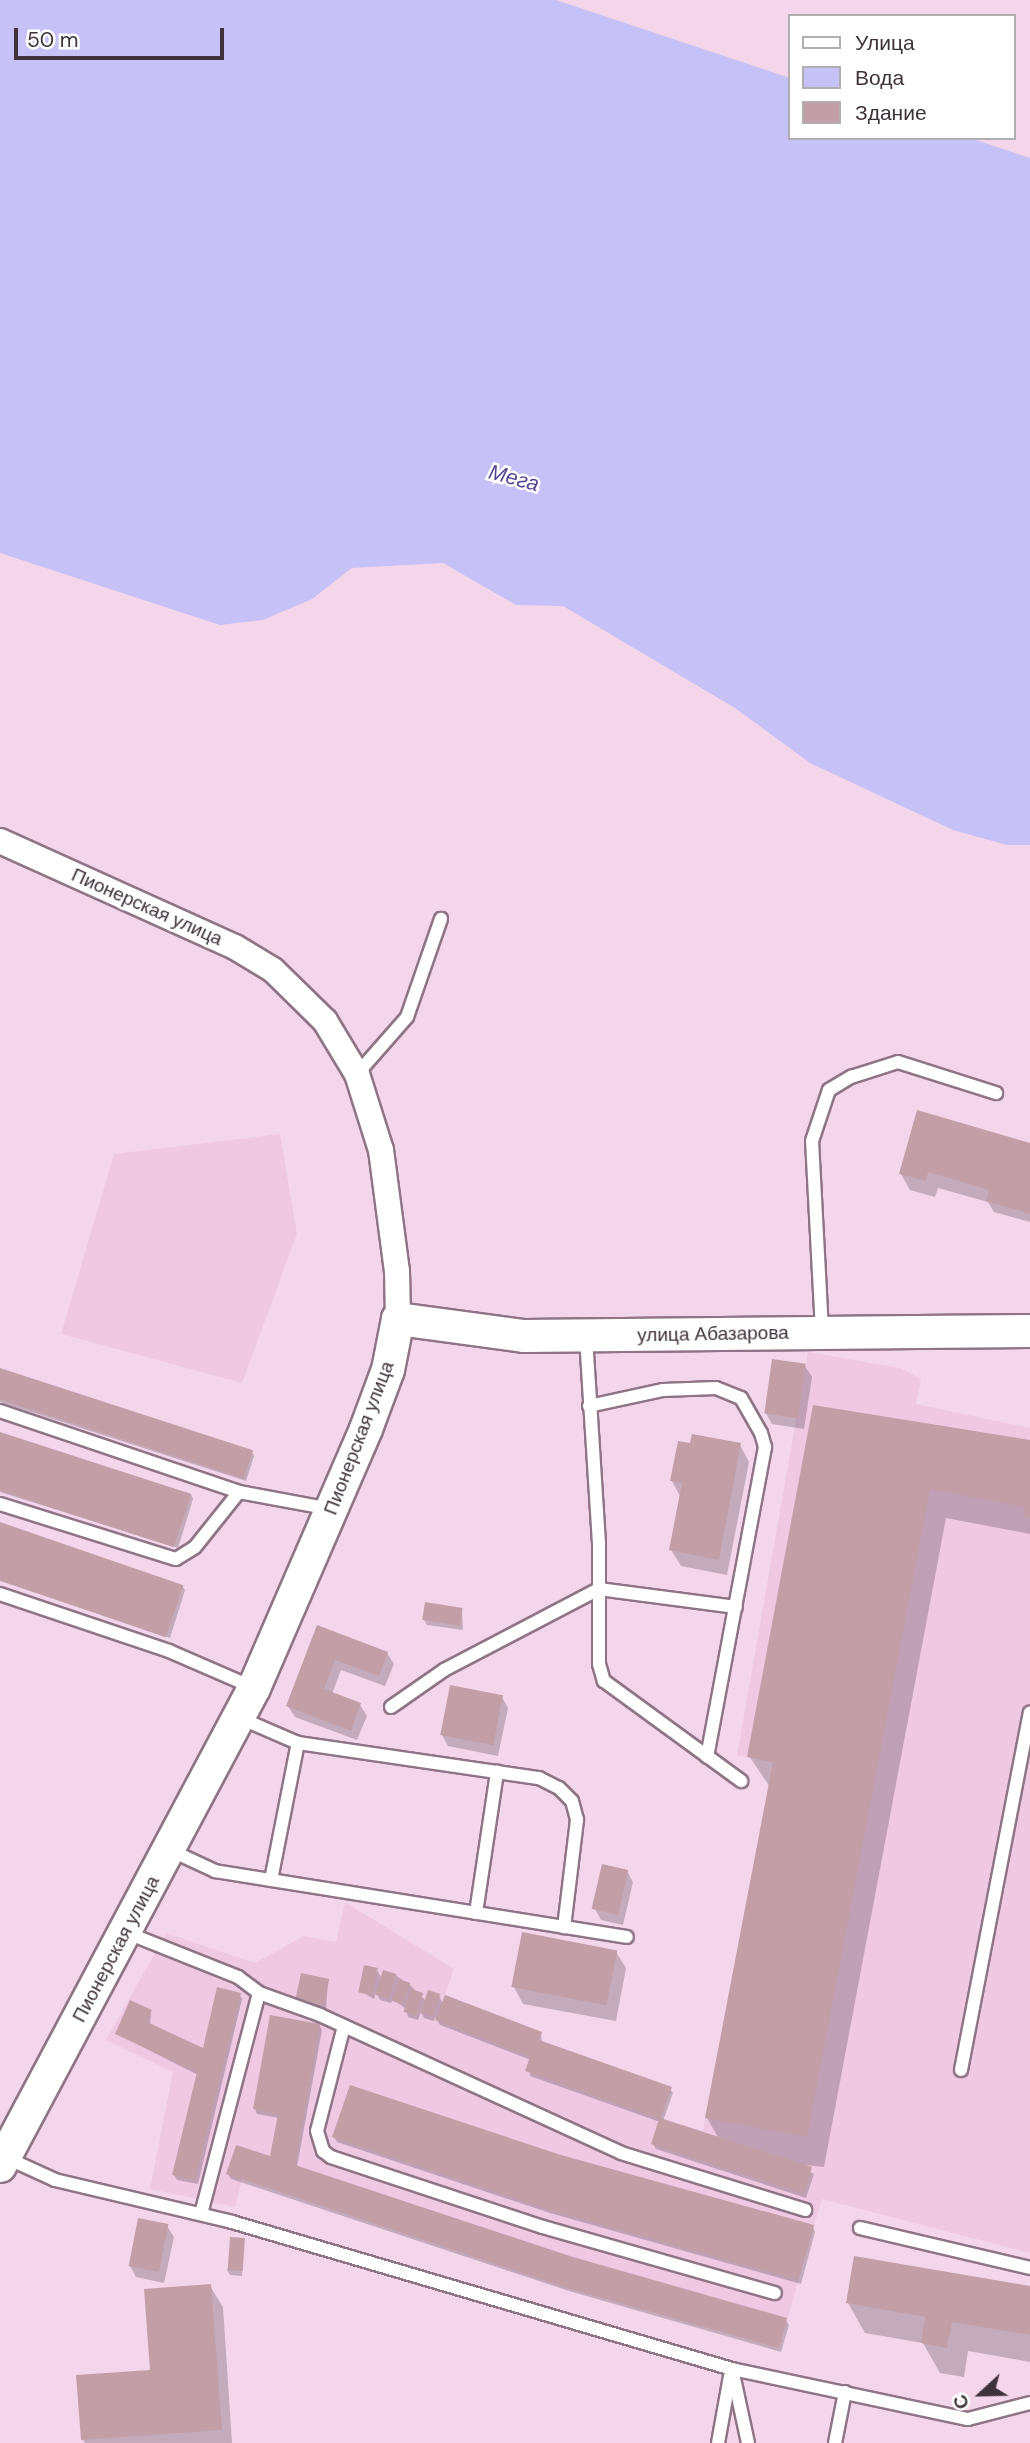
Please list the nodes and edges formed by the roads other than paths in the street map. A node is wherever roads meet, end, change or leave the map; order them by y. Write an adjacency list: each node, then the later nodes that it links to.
1 (0, 841): 3 (street, Пионерская улица)
2 (441, 919): 3 (lane)
3 (357, 1074): 5 (street, Пионерская улица)
4 (996, 1093): 6 (lane)
5 (397, 1319): 8 (street, улица Абазарова); 13 (street, Пионерская улица)
6 (822, 1331): 7 (street, улица Абазарова); 8 (street, улица Абазарова)
7 (1030, 1331)
8 (586, 1337): 9 (lane)
9 (589, 1406): 14 (lane); 16 (lane)
10 (0, 1411): 11 (lane)
11 (239, 1493): 12 (lane); 13 (lane)
12 (0, 1504)
13 (332, 1510): 17 (street, Пионерская улица)
14 (599, 1588): 16 (lane); 18 (lane); 22 (lane)
15 (0, 1594): 17 (lane)
16 (736, 1607): 22 (lane)
17 (254, 1688): 20 (street, Пионерская улица)
18 (391, 1707)
19 (1030, 1713): 33 (lane)
20 (239, 1717): 21 (lane); 25 (street, Пионерская улица)
21 (298, 1743): 23 (lane); 26 (lane)
22 (707, 1758): 24 (lane)
23 (497, 1772): 27 (lane); 28 (lane)
24 (741, 1781)
25 (170, 1850): 26 (lane); 29 (street, Пионерская улица)
26 (271, 1880): 27 (lane)
27 (476, 1913): 28 (lane)
28 (564, 1927): 30 (lane)
29 (125, 1932): 31 (lane); 34 (street, Пионерская улица)
30 (626, 1937)
31 (259, 1993): 32 (lane); 36 (lane)
32 (344, 2026): 35 (lane); 39 (lane)
33 (961, 2070)
34 (2, 2159): 36 (lane)
35 (805, 2210)
36 (201, 2214): 40 (lane)
37 (860, 2228): 38 (lane)
38 (1030, 2269)
39 (775, 2294)
40 (732, 2369): 41 (lane); 43 (lane); 44 (lane)
41 (845, 2392): 42 (lane); 45 (lane)
42 (1030, 2403)
43 (718, 2443)
44 (748, 2443)
45 (835, 2443)

